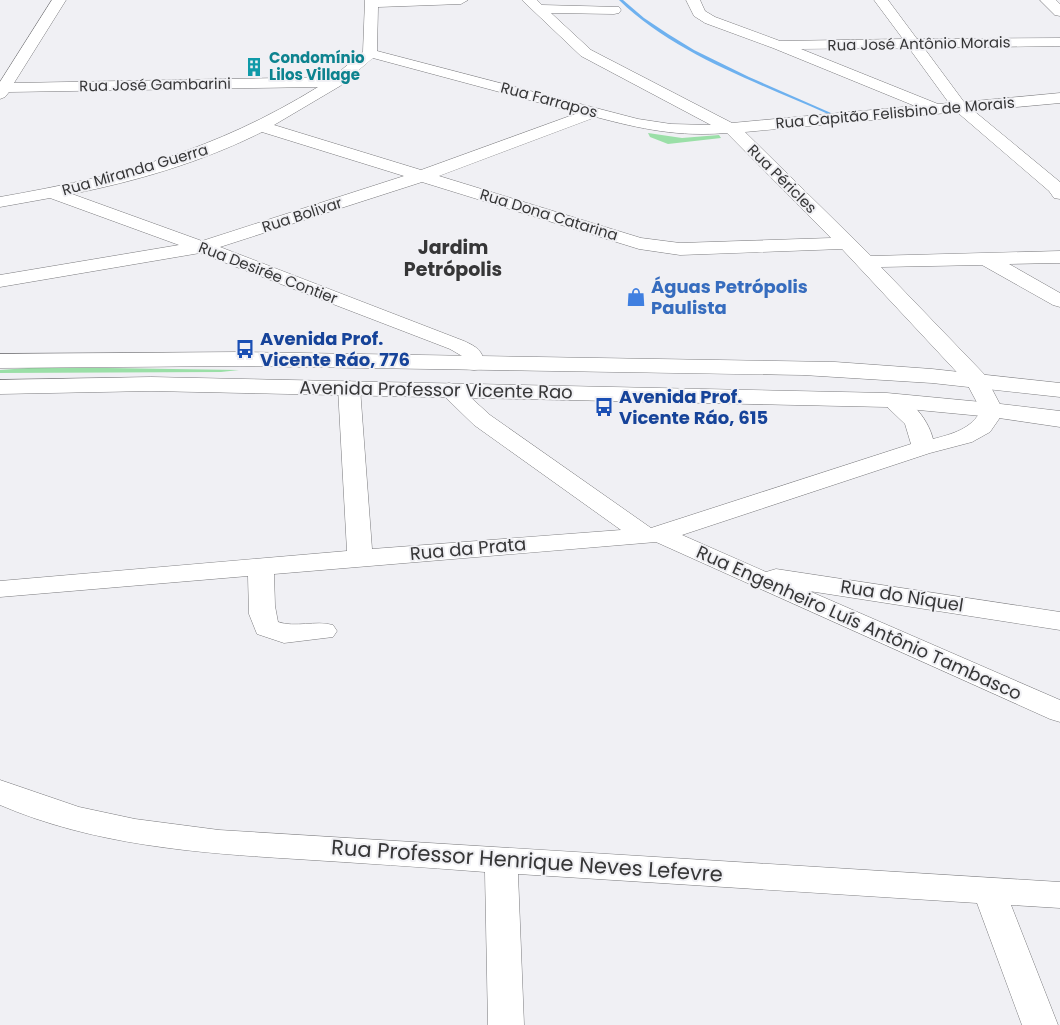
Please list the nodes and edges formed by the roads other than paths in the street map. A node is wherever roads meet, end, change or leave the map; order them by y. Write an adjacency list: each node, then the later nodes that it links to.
1 (59, 0): 15 (street)
2 (461, 0): 6 (street)
3 (693, 0): 12 (street)
4 (881, 0): 11 (street)
5 (1047, 0): 9 (main road)
6 (372, 1): 13 (street)
7 (534, 5): 8 (street); 21 (street, Rua Péricles)
8 (614, 10)
9 (1060, 12)
10 (1060, 42): 11 (street, Rua José Antônio Morais)
11 (914, 44): 12 (street, Rua José Antônio Morais); 17 (street)
12 (778, 45): 18 (street)
13 (370, 54): 14 (street, Rua Miranda Guerra); 19 (street, Rua Farrapos)
14 (336, 82): 15 (street, Rua José Gambarini); 20 (street, Rua Miranda Guerra)
15 (2, 91)
16 (1060, 98): 17 (street, Rua Capitão Felisbino de Morais)
17 (960, 107): 18 (street, Rua Capitão Felisbino de Morais); 24 (street)
18 (936, 110): 21 (street, Rua Capitão Felisbino de Morais)
19 (595, 112): 21 (street, Rua Farrapos); 22 (street, Rua Bolivar)
20 (260, 126): 22 (street, Rua Dona Catarina); 23 (street, Rua Miranda Guerra)
21 (731, 128): 26 (street, Rua Péricles)
22 (422, 176): 26 (street, Rua Dona Catarina); 27 (street, Rua Bolivar)
23 (52, 193): 25 (street, Rua Miranda Guerra); 27 (street, Rua Desirée Contier)
24 (1060, 194)
25 (0, 202)
26 (846, 243): 30 (street, Rua Péricles)
27 (202, 247): 31 (street, Rua Bolivar); 34 (street, Rua Desirée Contier)
28 (1060, 257): 29 (street)
29 (986, 258): 30 (street); 32 (street)
30 (865, 262): 36 (street, Rua Péricles)
31 (0, 281)
32 (1060, 301)
33 (0, 361): 34 (main road, Avenida Professor Vicente Rao)
34 (474, 364): 36 (main road, Avenida Professor Vicente Rao)
35 (1060, 378): 36 (main road, Avenida Professor Vicente Rao)
36 (976, 379): 40 (main road, Avenida Professor Vicente Rao); 42 (street, Rua Péricles)
37 (0, 387): 38 (main road, Avenida Professor Vicente Rao)
38 (348, 388): 39 (main road, Avenida Professor Vicente Rao); 47 (street)
39 (449, 390): 41 (main road, Avenida Professor Vicente Rao); 46 (street, Rua Engenheiro Luís Antônio Tambasco)
40 (1060, 390)
41 (891, 400): 42 (main road, Avenida Professor Vicente Rao); 45 (street)
42 (992, 410): 43 (main road, Avenida Professor Vicente Rao); 44 (main road, Avenida Professor Vicente Rao); 45 (street, Rua da Prata)
43 (1060, 419)
44 (1060, 428)
45 (923, 448): 46 (street, Rua da Prata)
46 (652, 535): 47 (street, Rua da Prata); 49 (street, Rua Engenheiro Luís Antônio Tambasco)
47 (360, 558): 48 (street, Rua da Prata)
48 (261, 566): 50 (street, Rua da Prata); 52 (street)
49 (744, 572): 51 (street, Rua do Níquel); 53 (street, Rua Engenheiro Luís Antônio Tambasco)
50 (7, 582)
51 (1060, 621)
52 (323, 631)
53 (1060, 712)
54 (0, 792): 55 (street, Rua Professor Henrique Neves Lefevre)
55 (501, 859): 56 (street, Rua Professor Henrique Neves Lefevre); 58 (street)
56 (989, 891): 57 (street, Rua Professor Henrique Neves Lefevre); 59 (street)
57 (1060, 895)
58 (506, 1025)
59 (1040, 1025)

